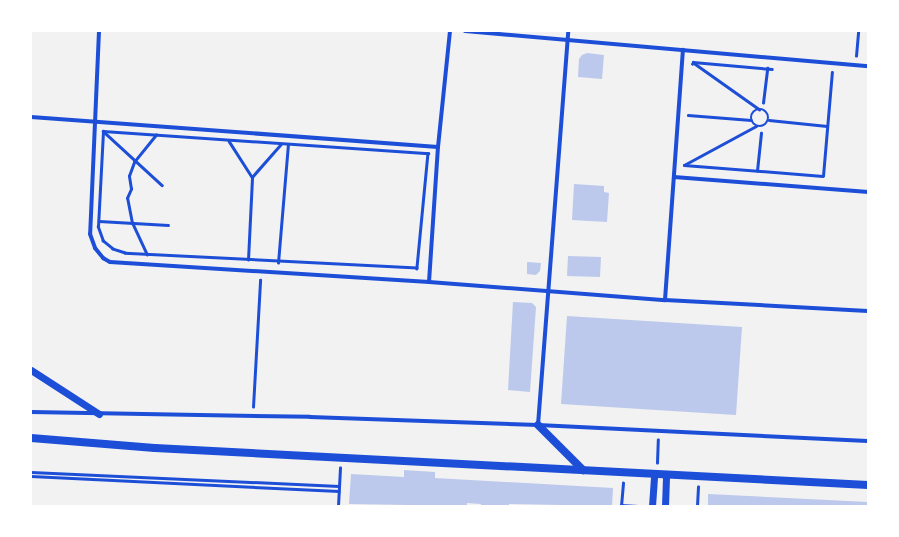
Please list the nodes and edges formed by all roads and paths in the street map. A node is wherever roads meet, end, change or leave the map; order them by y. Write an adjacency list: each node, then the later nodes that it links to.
1 (99, 31): 22 (street)
2 (450, 31): 35 (street)
3 (465, 31): 6 (street)
4 (568, 31): 6 (street)
5 (858, 31): 9 (path)
6 (568, 40): 7 (street); 56 (street)
7 (683, 50): 8 (path); 9 (street); 41 (street)
8 (692, 62): 11 (path); 13 (path); 17 (path)
9 (855, 65): 10 (street)
10 (868, 66)
11 (767, 68): 12 (path); 15 (path)
12 (774, 69)
13 (692, 70)
14 (825, 73): 26 (path)
15 (763, 104)
16 (689, 107): 18 (path)
17 (759, 109): 20 (path); 21 (path)
18 (688, 115): 20 (path); 23 (path)
19 (31, 117): 22 (street)
20 (751, 120): 25 (path)
21 (769, 120): 25 (path); 26 (path)
22 (95, 121): 24 (street); 28 (path); 44 (street)
23 (687, 122)
24 (158, 125): 27 (street); 30 (path)
25 (756, 126): 38 (path)
26 (828, 126): 39 (path)
27 (222, 130): 31 (street); 32 (path)
28 (103, 131): 30 (path); 37 (path); 45 (path)
29 (761, 133): 39 (path)
30 (156, 135): 32 (path); 37 (path)
31 (289, 135): 33 (path); 34 (path); 35 (street)
32 (228, 140): 33 (path); 40 (path)
33 (282, 143): 34 (path); 40 (path)
34 (288, 144): 50 (path); 50 (path)
35 (438, 147): 55 (street)
36 (684, 158): 38 (path)
37 (135, 160): 42 (path); 46 (path)
38 (684, 165): 39 (path); 41 (path)
39 (756, 171)
40 (252, 177): 49 (path)
41 (674, 177): 43 (street); 57 (street)
42 (162, 185)
43 (868, 192)
44 (91, 220): 45 (path); 51 (street)
45 (98, 221): 46 (path); 48 (path)
46 (132, 223): 47 (path); 48 (path)
47 (168, 225)
48 (147, 254): 49 (path); 51 (path)
49 (248, 260): 50 (path); 52 (path)
50 (278, 262): 54 (path)
51 (146, 264): 52 (street)
52 (248, 271): 53 (street)
53 (261, 271): 54 (street); 62 (path)
54 (278, 272): 55 (street)
55 (429, 282): 56 (street)
56 (549, 292): 57 (street); 63 (street)
57 (665, 300): 58 (street)
58 (868, 311)
59 (31, 370): 61 (street)
60 (31, 412): 61 (street)
61 (99, 414): 62 (street)
62 (252, 416): 63 (street)
63 (538, 425): 64 (street); 71 (main road)
64 (658, 431): 66 (street); 69 (path)
65 (31, 438): 67 (main road)
66 (868, 440)
67 (341, 457): 71 (main road); 77 (path)
68 (650, 463): 69 (path)
69 (657, 463): 70 (path)
70 (664, 464)
71 (582, 470): 73 (main road)
72 (31, 472): 77 (path)
73 (654, 474): 74 (main road); 82 (street)
74 (666, 474): 76 (main road); 83 (street)
75 (31, 476): 78 (path)
76 (868, 485)
77 (339, 486): 78 (path)
78 (339, 491): 80 (path)
79 (621, 505): 81 (path)
80 (338, 506)
81 (643, 506)
82 (652, 506)
83 (665, 506)

